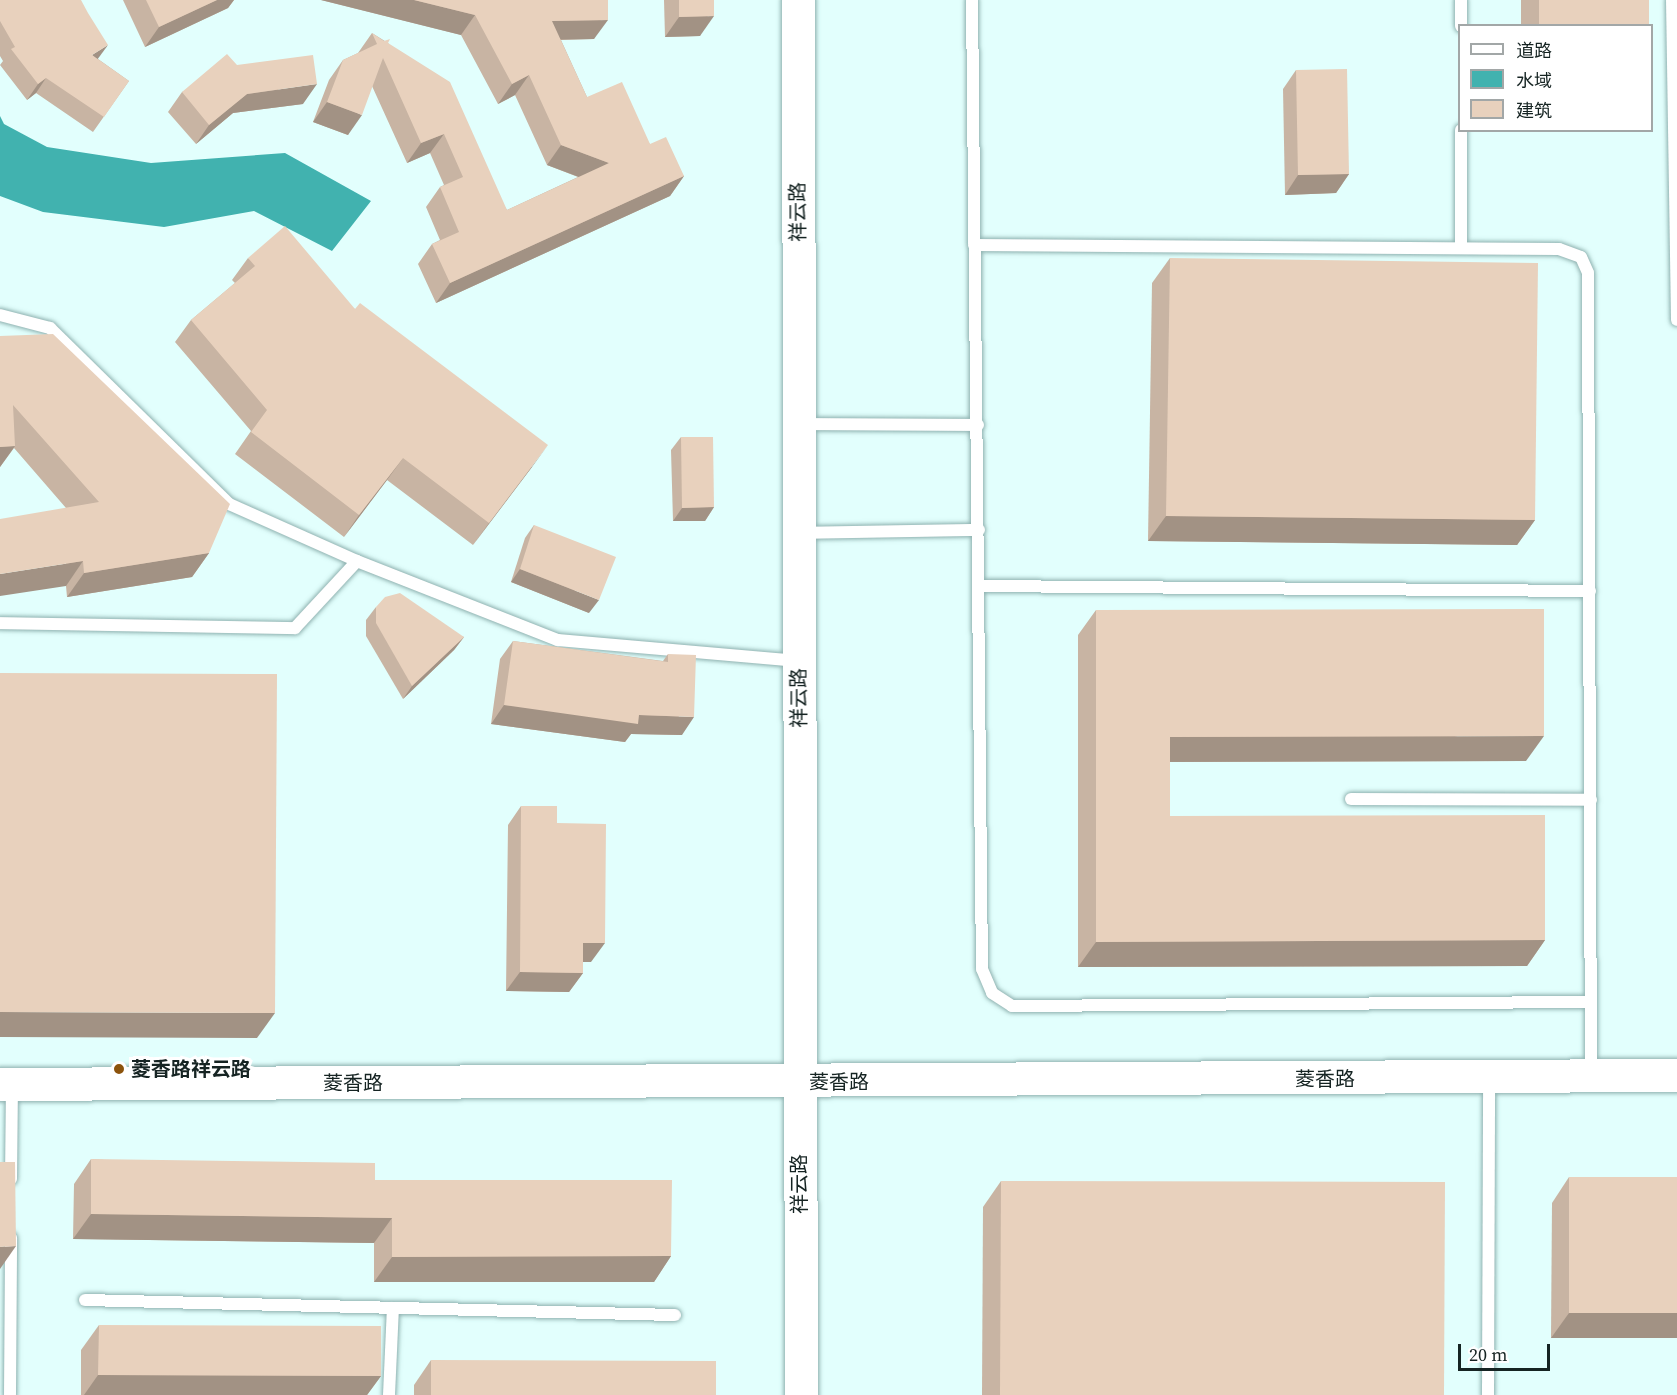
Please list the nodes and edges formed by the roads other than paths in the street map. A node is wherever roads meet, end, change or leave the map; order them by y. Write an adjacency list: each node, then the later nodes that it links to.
1 (798, 0): 11 (street, 祥云路)
2 (972, 0): 7 (lane)
3 (1461, 0): 5 (lane)
4 (1672, 0): 10 (lane)
5 (1461, 24)
6 (1461, 132): 8 (lane)
7 (974, 245): 8 (lane); 12 (lane)
8 (1461, 248): 17 (lane)
9 (0, 315): 15 (lane)
10 (1677, 320)
11 (798, 424): 12 (lane); 14 (street, 祥云路)
12 (978, 426): 13 (lane)
13 (979, 530): 14 (lane); 16 (lane)
14 (799, 533): 19 (street, 祥云路)
15 (357, 561): 18 (lane); 19 (lane)
16 (979, 586): 17 (lane); 22 (lane)
17 (1590, 591): 21 (lane)
18 (0, 623)
19 (799, 661): 26 (street, 祥云路)
20 (1351, 799): 21 (lane)
21 (1590, 800): 22 (lane)
22 (1592, 1002): 24 (lane)
23 (1677, 1075): 24 (street, 菱香路)
24 (1591, 1077): 25 (street, 菱香路)
25 (1489, 1078): 26 (street, 菱香路); 37 (lane)
26 (799, 1082): 27 (street, 菱香路); 36 (street, 祥云路)
27 (6, 1084): 28 (lane)
28 (11, 1191)
29 (11, 1227): 32 (lane)
30 (85, 1300): 31 (lane)
31 (393, 1308): 33 (lane); 35 (lane)
32 (5, 1310): 34 (lane)
33 (675, 1315)
34 (10, 1395)
35 (389, 1395)
36 (801, 1395)
37 (1488, 1395)

